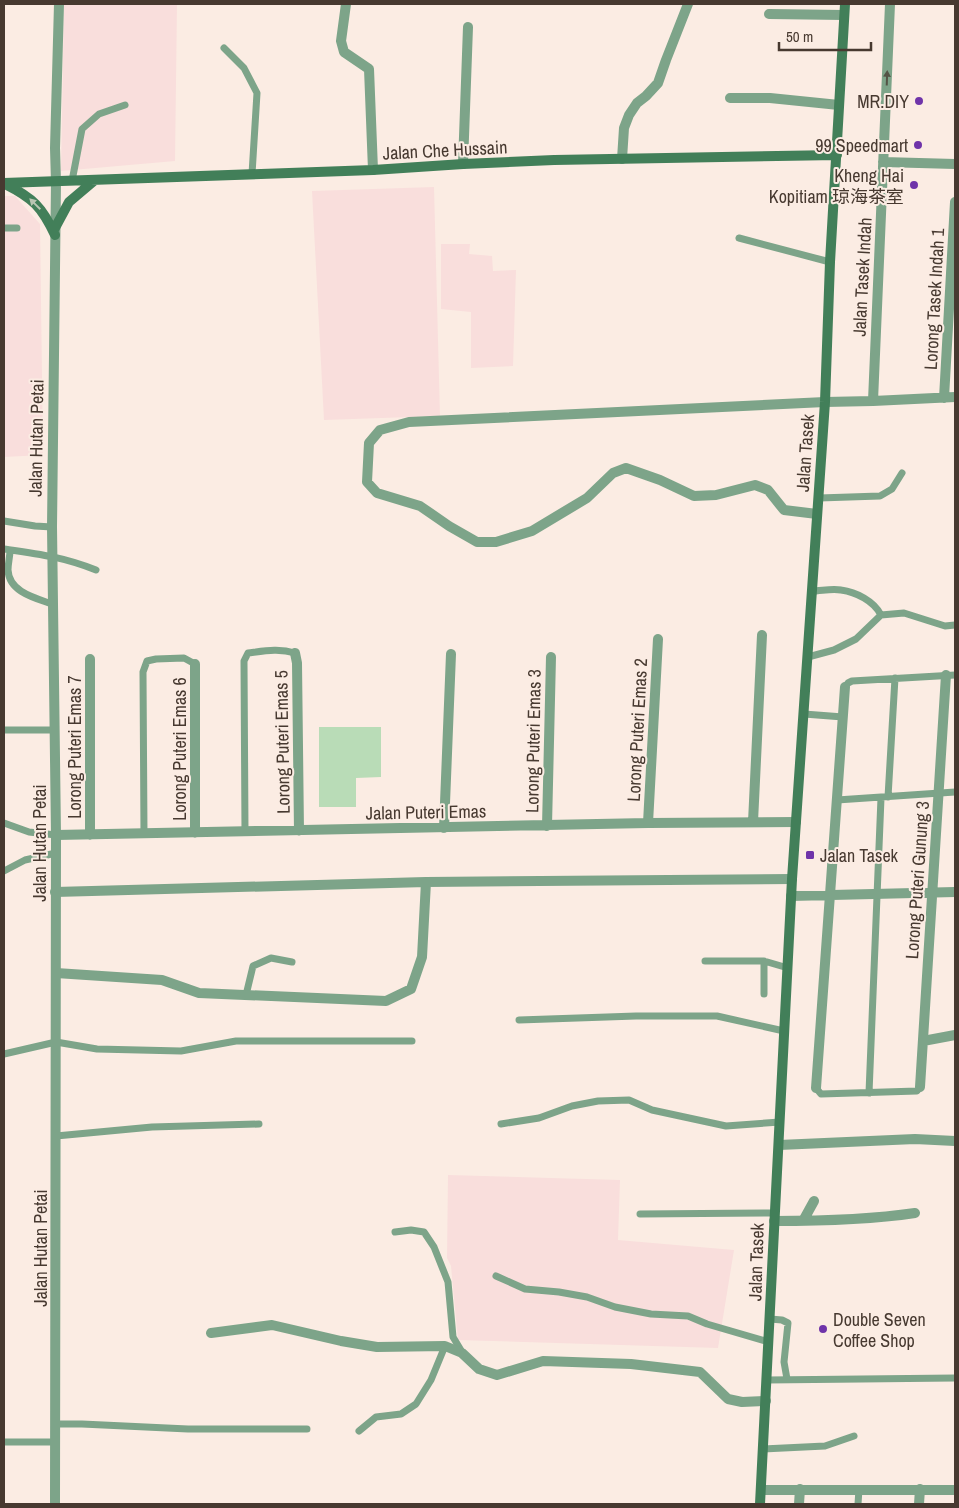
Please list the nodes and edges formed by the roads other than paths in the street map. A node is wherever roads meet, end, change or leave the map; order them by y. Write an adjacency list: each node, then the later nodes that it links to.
1 (59, 4): 22 (street, Jalan Hutan Petai)
2 (346, 4): 18 (street)
3 (688, 4): 14 (street)
4 (844, 4): 7 (main road, Jalan Tasek)
5 (890, 4): 15 (street, Jalan Tasek Indah, one-way to 5)
6 (769, 14): 7 (street)
7 (844, 15): 11 (main road, Jalan Tasek)
8 (468, 27): 16 (street)
9 (224, 48): 19 (lane)
10 (730, 98): 11 (street)
11 (839, 105): 13 (main road, Jalan Tasek)
12 (125, 106): 21 (lane)
13 (837, 155): 14 (main road, Jalan Che Hussain); 30 (main road, Jalan Tasek)
14 (622, 158): 16 (main road, Jalan Che Hussain)
15 (884, 162): 17 (street); 33 (street, Jalan Tasek Indah)
16 (463, 164): 18 (main road, Jalan Che Hussain)
17 (955, 164)
18 (373, 170): 19 (main road, Jalan Che Hussain)
19 (252, 174): 20 (main road, Jalan Che Hussain)
20 (95, 180): 21 (main road, Jalan Che Hussain); 27 (main road)
21 (72, 181): 22 (main road, Jalan Che Hussain)
22 (56, 182): 23 (main road, Jalan Che Hussain); 27 (street, Jalan Hutan Petai)
23 (4, 183): 27 (main road, one-way to 23)
24 (955, 202): 29 (street, Lorong Tasek Indah 1)
25 (4, 228): 26 (lane)
26 (17, 228)
27 (55, 231): 39 (street, Jalan Hutan Petai)
28 (740, 238): 30 (lane)
29 (954, 253): 32 (street, Lorong Tasek Indah 1)
30 (830, 262): 34 (main road, Jalan Tasek)
31 (955, 397): 32 (street)
32 (944, 398): 33 (street)
33 (873, 401): 34 (street)
34 (825, 402): 36 (main road, Jalan Tasek); 37 (street)
35 (902, 473): 36 (lane)
36 (819, 498): 37 (main road, Jalan Tasek)
37 (817, 514): 43 (main road, Jalan Tasek)
38 (4, 521): 39 (lane)
39 (52, 527): 41 (street, Jalan Hutan Petai)
40 (7, 550): 41 (lane); 44 (lane)
41 (52, 555): 42 (lane); 44 (street, Jalan Hutan Petai)
42 (96, 570)
43 (812, 592): 45 (lane); 51 (main road, Jalan Tasek)
44 (52, 604): 61 (street, Jalan Hutan Petai)
45 (881, 615): 46 (lane); 51 (lane)
46 (955, 625)
47 (762, 635): 66 (street)
48 (658, 639): 69 (street, Lorong Puteri Emas 2)
49 (295, 653): 72 (street, Lorong Puteri Emas 5); 73 (lane)
50 (451, 654): 71 (street)
51 (808, 656): 58 (main road, Jalan Tasek)
52 (552, 657): 70 (street, Lorong Puteri Emas 3)
53 (90, 658): 77 (street, Lorong Puteri Emas 7)
54 (195, 664): 74 (street, Lorong Puteri Emas 6); 75 (lane)
55 (951, 675): 56 (lane); 63 (street, Lorong Puteri Gunung 3)
56 (896, 678): 57 (lane); 64 (lane)
57 (845, 687): 59 (street)
58 (804, 714): 59 (lane); 67 (main road, Jalan Tasek)
59 (843, 718): 65 (street)
60 (4, 730): 61 (lane)
61 (54, 730): 76 (street, Jalan Hutan Petai)
62 (955, 792): 63 (lane)
63 (939, 794): 64 (lane); 84 (street, Lorong Puteri Gunung 3)
64 (885, 797): 65 (lane); 85 (lane)
65 (837, 800): 86 (street)
66 (753, 822): 67 (street, Jalan Puteri Emas); 69 (street, Jalan Puteri Emas)
67 (796, 822): 80 (main road, Jalan Tasek)
68 (4, 823): 76 (lane)
69 (648, 823): 70 (street, Jalan Puteri Emas)
70 (547, 826): 71 (street, Jalan Puteri Emas)
71 (444, 828): 72 (street, Jalan Puteri Emas)
72 (299, 831): 73 (street, Jalan Puteri Emas)
73 (245, 832): 74 (street, Jalan Puteri Emas)
74 (195, 833): 75 (street, Jalan Puteri Emas)
75 (144, 834): 77 (street, Jalan Puteri Emas)
76 (56, 835): 77 (street, Jalan Puteri Emas); 78 (street, Jalan Hutan Petai)
77 (90, 835)
78 (56, 853): 79 (lane); 82 (street, Jalan Hutan Petai)
79 (4, 871)
80 (792, 879): 81 (street); 87 (main road, Jalan Tasek)
81 (426, 882): 82 (street); 94 (street)
82 (55, 892): 92 (street, Jalan Hutan Petai)
83 (955, 892): 84 (street)
84 (932, 893): 85 (street); 99 (street, Lorong Puteri Gunung 3)
85 (876, 894): 86 (street); 104 (lane)
86 (830, 895): 87 (street); 103 (street)
87 (791, 896): 91 (main road, Jalan Tasek)
88 (705, 961): 89 (lane)
89 (764, 961): 91 (lane); 93 (lane)
90 (292, 962): 94 (lane)
91 (788, 968): 96 (main road, Jalan Tasek)
92 (56, 973): 94 (street); 100 (street, Jalan Hutan Petai)
93 (764, 994)
94 (246, 995)
95 (519, 1020): 96 (lane)
96 (784, 1031): 105 (main road, Jalan Tasek)
97 (955, 1035): 99 (street)
98 (412, 1041): 100 (lane)
99 (923, 1041): 102 (street, Lorong Puteri Gunung 3)
100 (56, 1042): 101 (lane); 108 (street, Jalan Hutan Petai)
101 (4, 1054)
102 (920, 1087): 104 (lane)
103 (816, 1088): 104 (lane)
104 (870, 1093)
105 (780, 1122): 107 (lane); 110 (main road, Jalan Tasek)
106 (259, 1124): 108 (lane)
107 (501, 1124)
108 (56, 1136): 127 (street, Jalan Hutan Petai)
109 (955, 1141): 110 (street)
110 (779, 1145): 114 (main road, Jalan Tasek)
111 (814, 1201): 115 (street)
112 (915, 1213): 115 (street)
113 (640, 1214): 114 (lane)
114 (774, 1217): 115 (street); 118 (main road, Jalan Tasek)
115 (803, 1221)
116 (395, 1232): 122 (lane)
117 (496, 1276): 120 (lane)
118 (770, 1319): 120 (main road, Jalan Tasek); 124 (lane)
119 (211, 1333): 121 (street)
120 (769, 1342): 125 (main road, Jalan Tasek)
121 (445, 1346): 122 (street); 129 (lane)
122 (462, 1353): 126 (street)
123 (955, 1378): 124 (lane)
124 (787, 1379): 125 (lane)
125 (767, 1380): 126 (main road, Jalan Tasek)
126 (766, 1401): 133 (main road, Jalan Tasek)
127 (56, 1424): 128 (lane); 132 (street, Jalan Hutan Petai)
128 (307, 1429)
129 (359, 1431)
130 (854, 1436): 133 (lane)
131 (4, 1442): 132 (lane)
132 (56, 1442): 139 (street, Jalan Hutan Petai)
133 (763, 1448): 137 (main road, Jalan Tasek)
134 (800, 1489): 135 (street); 137 (street); 141 (street)
135 (859, 1489): 136 (street); 142 (lane)
136 (920, 1489): 138 (street); 143 (street)
137 (761, 1490): 140 (main road, Jalan Tasek)
138 (955, 1490)
139 (55, 1504)
140 (760, 1504)
141 (799, 1504)
142 (858, 1504)
143 (919, 1504)

